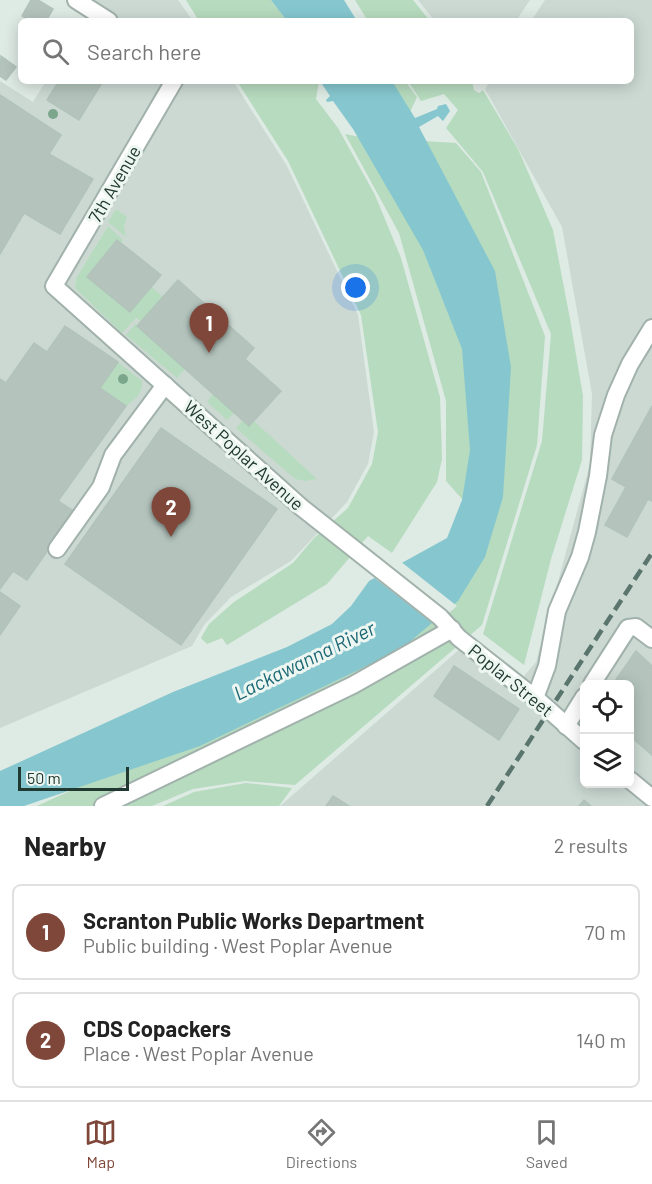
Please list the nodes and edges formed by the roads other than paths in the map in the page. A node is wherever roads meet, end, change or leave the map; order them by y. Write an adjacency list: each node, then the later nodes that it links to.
1 (76, 0): 2 (street)
2 (104, 18)
3 (172, 84): 4 (street, 7th Avenue)
4 (54, 286): 6 (street, West Poplar Avenue)
5 (652, 328): 12 (street)
6 (165, 385): 7 (street); 8 (street, West Poplar Avenue)
7 (57, 549)
8 (440, 616): 9 (street, Poplar Street)
9 (452, 629): 12 (street, Poplar Street); 18 (street)
10 (652, 639): 11 (street)
11 (595, 680)
12 (535, 698): 14 (street, Poplar Street)
13 (580, 705): 14 (street)
14 (567, 726): 15 (street, Poplar Street)
15 (580, 737)
16 (634, 783): 17 (street)
17 (652, 798)
18 (104, 806)

